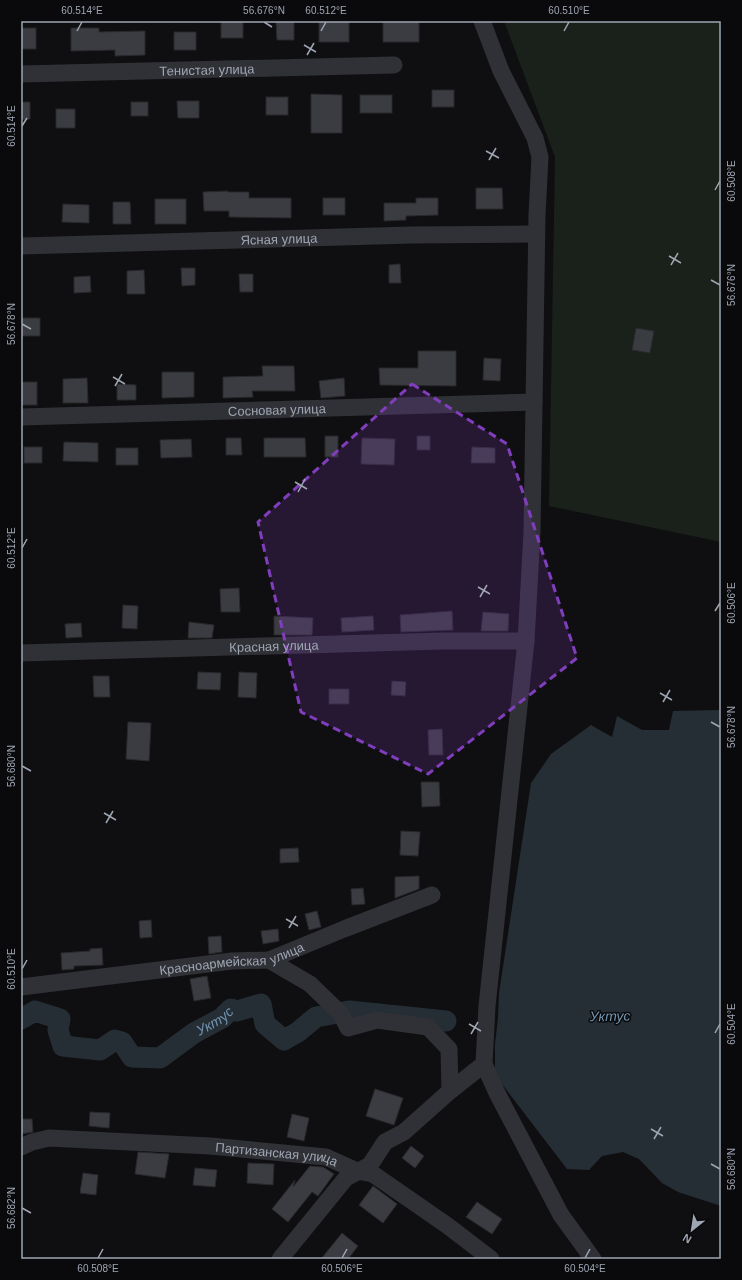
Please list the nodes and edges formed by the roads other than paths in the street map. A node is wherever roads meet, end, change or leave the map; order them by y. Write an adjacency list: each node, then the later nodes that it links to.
1 (482, 21): 4 (street)
2 (394, 65): 3 (street, Тенистая улица)
3 (21, 74)
4 (536, 234): 5 (street, Ясная улица); 6 (street)
5 (21, 246)
6 (534, 402): 7 (street, Сосновая улица); 8 (street)
7 (21, 417)
8 (526, 641): 9 (street, Красная улица); 13 (street)
9 (21, 653)
10 (432, 895): 11 (street, Красноармейская улица)
11 (269, 960): 12 (street, Красноармейская улица); 14 (street)
12 (21, 987)
13 (484, 1064): 14 (street); 19 (street)
14 (450, 1091): 16 (street)
15 (27, 1144): 16 (street, Партизанская улица)
16 (357, 1171): 17 (street); 18 (street, Партизанская улица)
17 (280, 1259)
18 (491, 1259)
19 (593, 1259)

